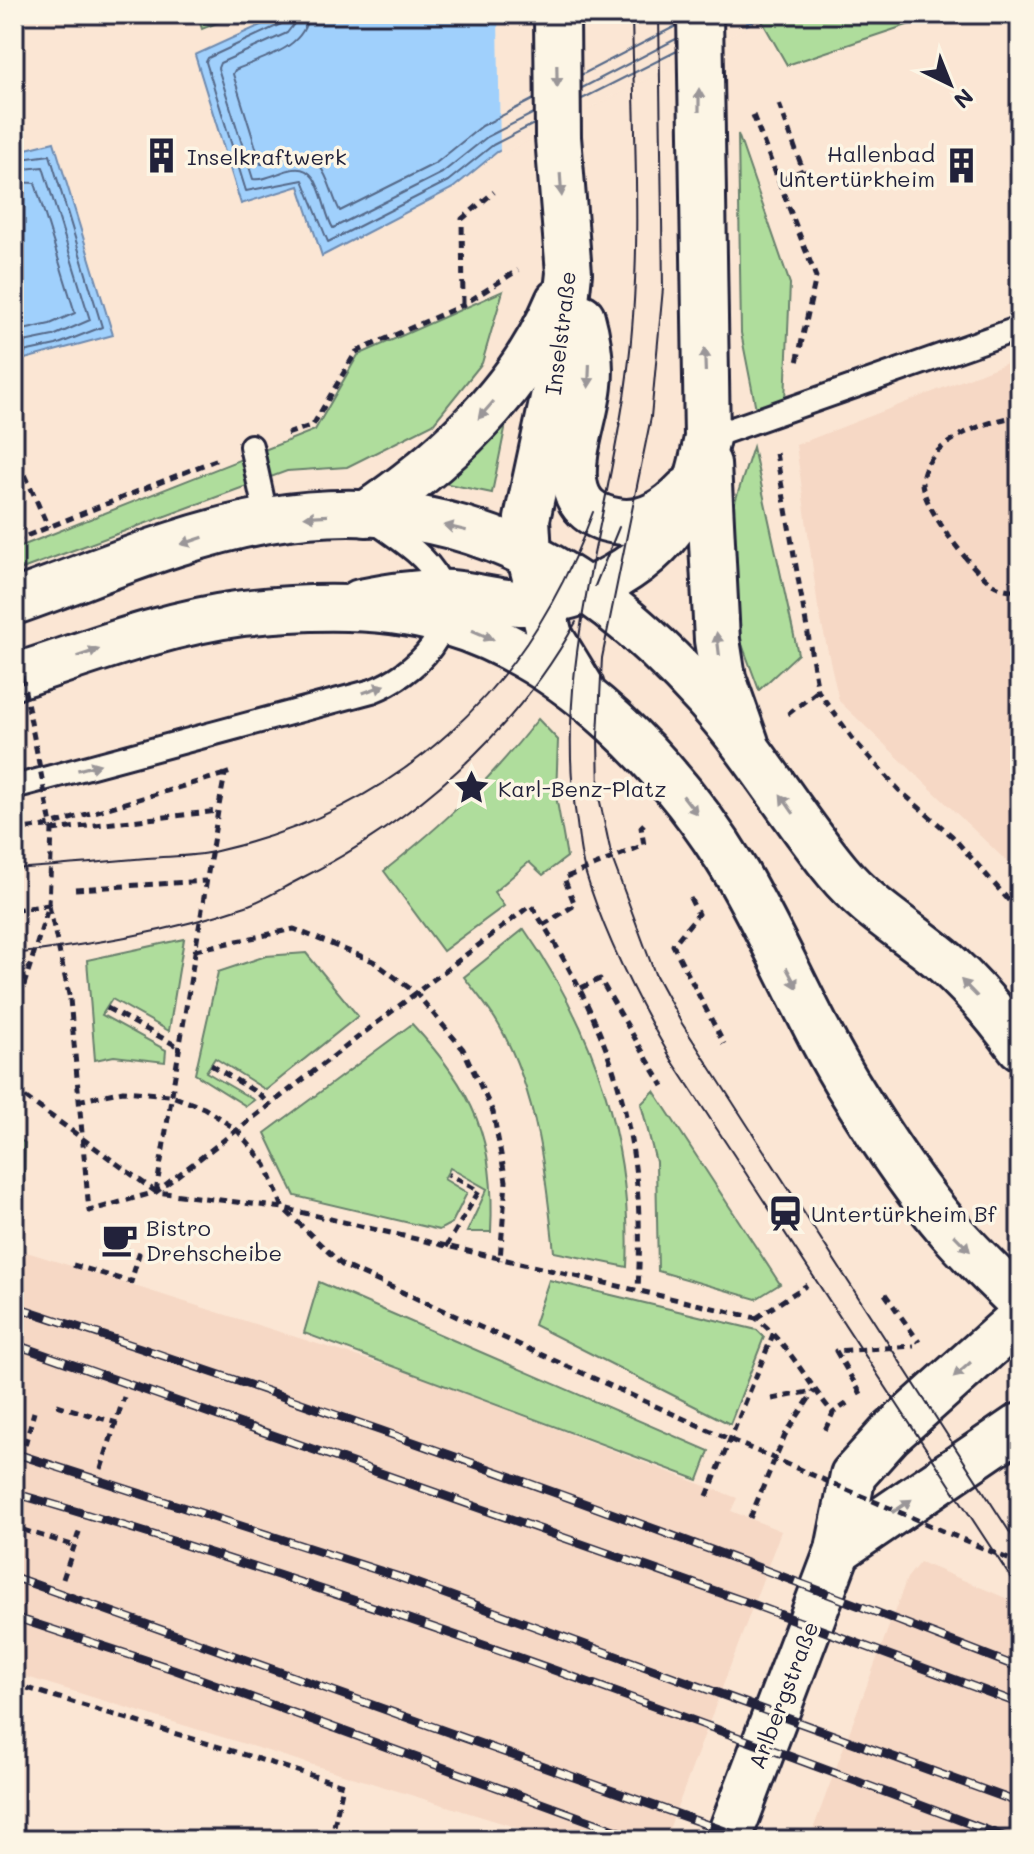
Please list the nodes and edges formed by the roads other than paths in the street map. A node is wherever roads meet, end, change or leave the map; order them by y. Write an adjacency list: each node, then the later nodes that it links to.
1 (557, 14): 3 (main road, Inselstraße, one-way to 3)
2 (700, 14): 6 (main road, one-way to 2)
3 (567, 252): 6 (main road, one-way to 6); 7 (main road, one-way to 7); 9 (main road, Inselstraße)
4 (1020, 328): 6 (lane)
5 (251, 446): 8 (lane)
6 (704, 453): 10 (main road); 16 (main road, one-way to 6)
7 (366, 514): 8 (main road, one-way to 8); 9 (main road, one-way to 7); 13 (lane)
8 (267, 520): 12 (main road, one-way to 12)
9 (529, 554): 10 (main road); 11 (main road, Inselstraße)
10 (590, 589): 11 (main road); 16 (main road)
11 (538, 601): 13 (main road); 15 (main road, Inselstraße)
12 (14, 602)
13 (443, 607): 14 (main road, one-way to 13); 15 (main road, one-way to 15); 17 (lane, one-way to 13)
14 (14, 677)
15 (597, 708): 19 (main road, one-way to 19)
16 (746, 745): 18 (main road, one-way to 16)
17 (14, 787)
18 (1020, 1047)
19 (1020, 1302)
20 (1020, 1318): 22 (main road, Arlbergstraße, one-way to 22)
21 (1020, 1426): 22 (main road, one-way to 21)
22 (838, 1550): 23 (main road, Arlbergstraße)
23 (728, 1840)

